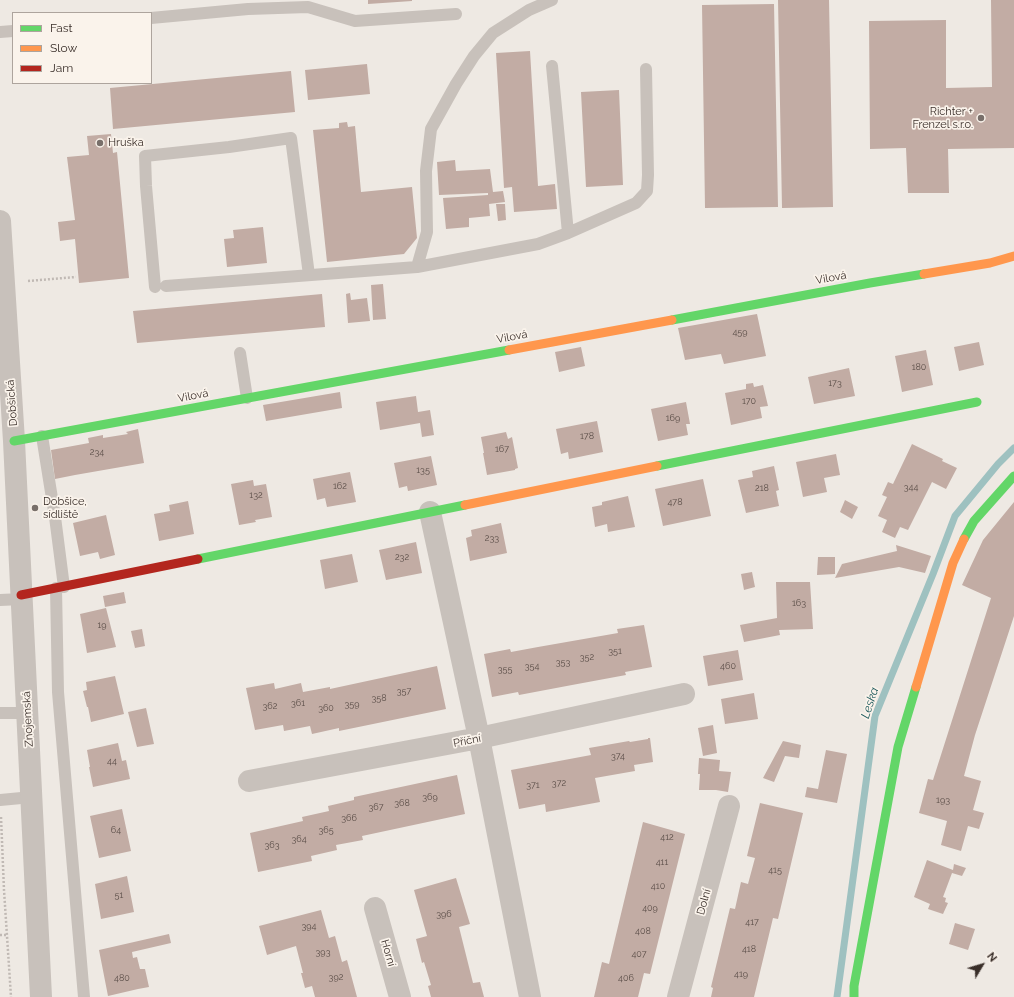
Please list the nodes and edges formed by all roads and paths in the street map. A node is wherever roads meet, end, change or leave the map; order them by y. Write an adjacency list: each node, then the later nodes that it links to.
1 (552, 0): 11 (lane)
2 (456, 14): 3 (lane)
3 (152, 18)
4 (12, 31): 5 (lane)
5 (0, 32)
6 (552, 66): 9 (lane)
7 (646, 69): 9 (lane)
8 (0, 221): 19 (street, Dobšická)
9 (568, 233): 11 (lane)
10 (1014, 256): 16 (street, Vilová)
11 (417, 267): 12 (lane)
12 (309, 275): 12 (lane)
13 (76, 277): 14 (path)
14 (28, 281)
15 (240, 353): 16 (lane)
16 (247, 398): 18 (street, Vilová)
17 (977, 402): 21 (street)
18 (42, 436): 19 (street, Vilová); 22 (lane)
19 (14, 441): 23 (street, Znojemská)
20 (1014, 476): 43 (street)
21 (430, 512): 22 (street); 28 (street)
22 (60, 588): 23 (street); 39 (lane)
23 (21, 597): 24 (lane); 27 (street, Znojemská)
24 (0, 600)
25 (684, 694): 28 (street, Příční)
26 (0, 713): 27 (lane)
27 (27, 713): 30 (street, Znojemská)
28 (479, 738): 29 (street, Příční); 41 (street)
29 (249, 781)
30 (32, 797): 31 (lane); 38 (street, Znojemská)
31 (0, 800): 33 (path)
32 (729, 806): 42 (street, Dolní)
33 (1, 844): 36 (path)
34 (375, 908): 40 (street, Horní)
35 (0, 935): 36 (path)
36 (7, 935): 37 (path)
37 (11, 997)
38 (41, 997)
39 (84, 997)
40 (400, 997)
41 (530, 997)
42 (678, 997)
43 (854, 997)

